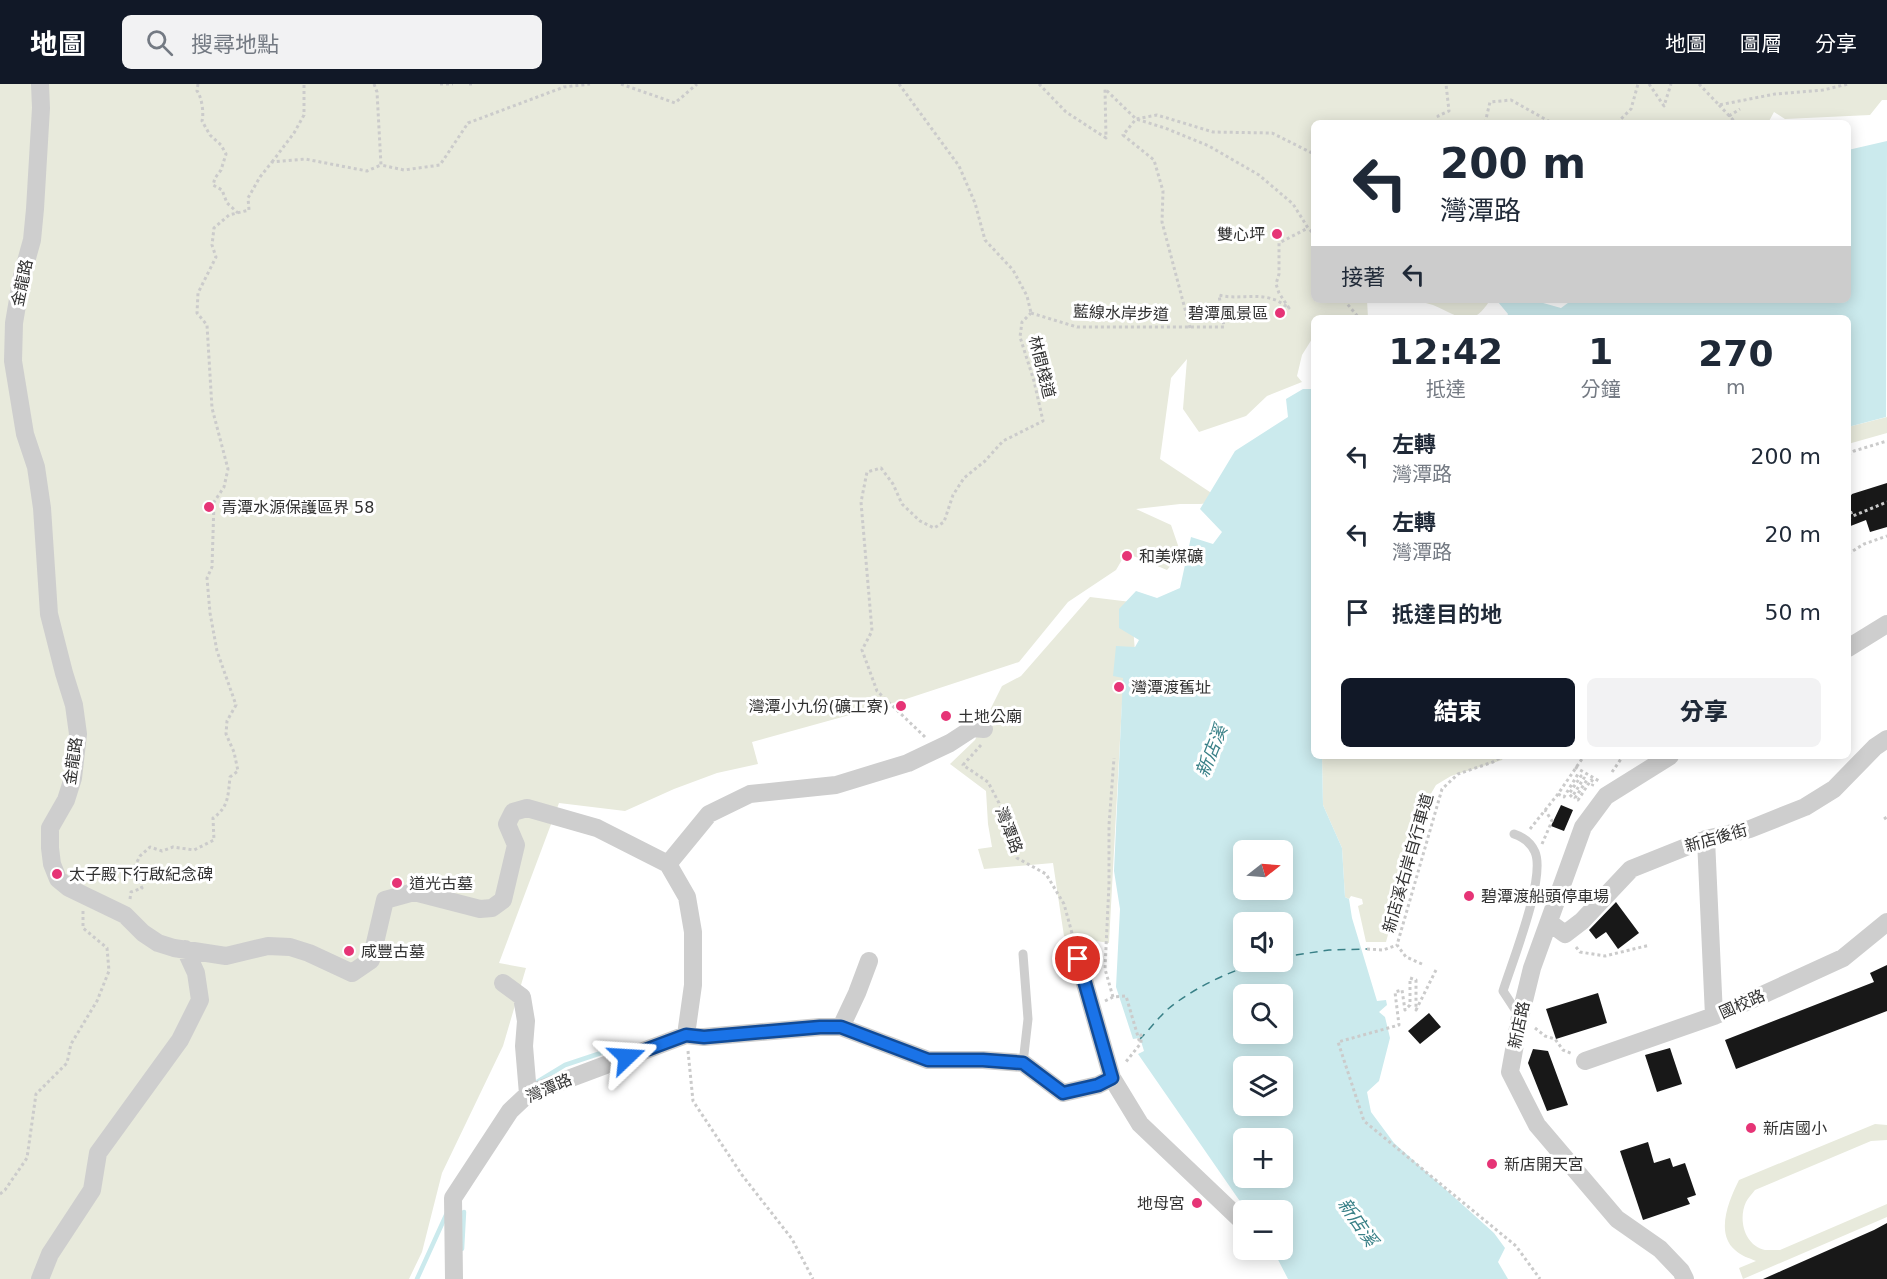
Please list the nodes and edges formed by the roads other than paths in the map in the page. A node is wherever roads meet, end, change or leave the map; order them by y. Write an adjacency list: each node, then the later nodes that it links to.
1 (40, 84): 12 (street, 金龍路)
2 (1887, 624): 3 (street)
3 (1851, 646)
4 (984, 729): 9 (street)
5 (1887, 739): 8 (street, 新店後街)
6 (1665, 759): 11 (street, 新店路)
7 (1519, 836): 18 (lane)
8 (1707, 839): 11 (street, 新店後街); 17 (street)
9 (668, 864): 12 (street, 金龍路); 20 (street)
10 (1887, 922): 17 (street, 國校路)
11 (1550, 923): 18 (street, 新店路)
12 (184, 949): 26 (street)
13 (1023, 954): 22 (lane)
14 (1078, 959): 23 (street)
15 (869, 961): 19 (street)
16 (503, 983): 24 (street)
17 (1714, 1016): 21 (street, 國校路)
18 (1520, 1017): 28 (street, 新店路)
19 (841, 1027): 20 (street, 灣潭路); 22 (street, 灣潭路)
20 (686, 1035): 24 (street, 灣潭路)
21 (1585, 1061)
22 (1023, 1063): 23 (street)
23 (1112, 1078): 25 (street)
24 (528, 1094): 27 (street, 灣潭路)
25 (1233, 1213)
26 (40, 1279)
27 (454, 1279)
28 (1685, 1279)

